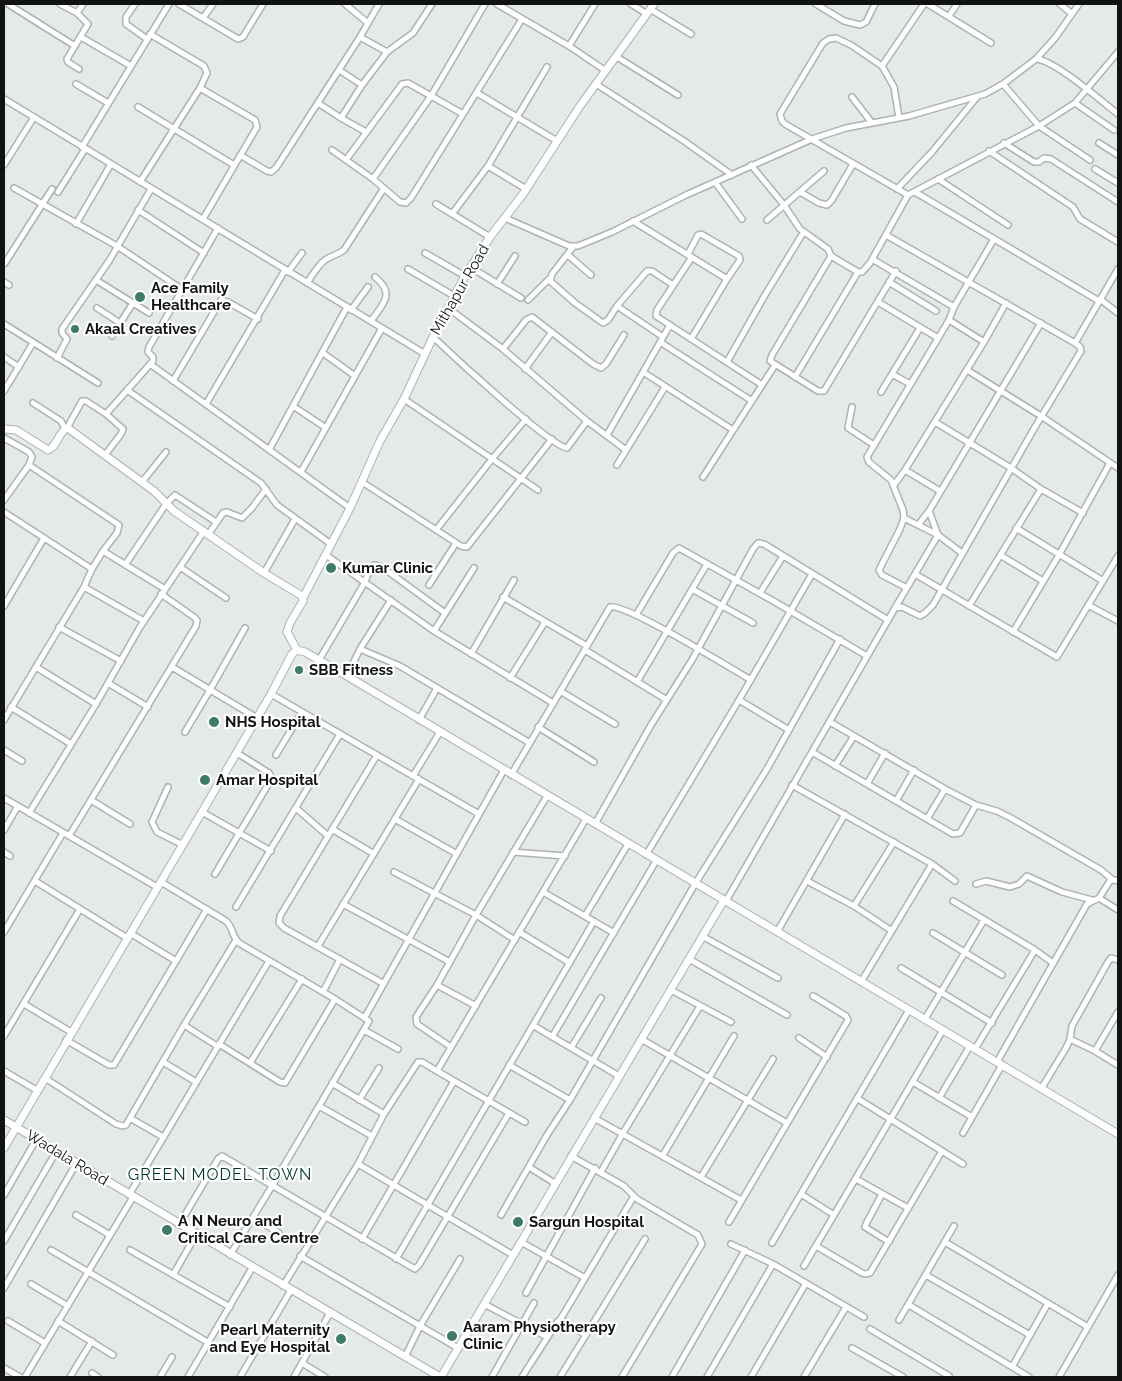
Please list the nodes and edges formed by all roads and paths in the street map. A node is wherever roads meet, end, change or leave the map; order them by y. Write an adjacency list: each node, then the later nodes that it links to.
1 (8, 4): 35 (street)
2 (60, 4): 24 (street)
3 (83, 4): 24 (street)
4 (135, 4): 32 (street)
5 (169, 4): 32 (street)
6 (179, 4): 27 (street)
7 (212, 4): 27 (street)
8 (263, 4): 27 (street)
9 (345, 4): 29 (street)
10 (379, 4): 29 (street)
11 (432, 4): 37 (street)
12 (485, 4): 55 (street)
13 (497, 4): 28 (street)
14 (595, 4): 36 (street)
15 (631, 4): 23 (street)
16 (816, 4): 17 (street)
17 (875, 4)
18 (924, 4): 42 (street)
19 (928, 4): 26 (street)
20 (957, 4): 26 (street)
21 (1060, 4): 25 (street)
22 (1079, 4): 25 (street)
23 (650, 9): 30 (street); 39 (street, Mithapur Road)
24 (77, 13): 31 (street)
25 (1072, 14): 40 (street)
26 (949, 16): 34 (street)
27 (203, 18)
28 (522, 19): 36 (street); 53 (street)
29 (368, 23): 33 (street)
30 (691, 34)
31 (81, 37): 35 (street); 41 (street)
32 (149, 37): 41 (street); 51 (street)
33 (360, 37): 37 (street); 45 (street)
34 (991, 43)
35 (75, 46): 44 (street)
36 (569, 46): 46 (street)
37 (387, 52): 50 (street)
38 (1118, 52): 52 (street)
39 (617, 57): 46 (street, Mithapur Road); 54 (street)
40 (1036, 60): 49 (street); 52 (street)
41 (131, 66): 61 (street)
42 (882, 66): 68 (street); 74 (street)
43 (547, 67): 67 (street)
44 (79, 69)
45 (339, 70): 50 (street); 59 (street)
46 (606, 70): 48 (street, Mithapur Road)
47 (76, 84): 61 (street)
48 (596, 84): 75 (street, Mithapur Road); 93 (street)
49 (1003, 84): 56 (street); 70 (street)
50 (362, 85): 66 (street)
51 (200, 88): 71 (street); 81 (street)
52 (1087, 90): 60 (street); 64 (street)
53 (477, 93): 63 (street); 67 (street)
54 (678, 95)
55 (430, 96): 63 (street); 73 (street); 95 (street)
56 (977, 96): 68 (street); 104 (street)
57 (852, 97): 69 (street)
58 (4, 99): 65 (street)
59 (318, 103): 66 (street); 81 (street)
60 (1075, 103): 70 (street); 72 (street)
61 (108, 104): 78 (street)
62 (138, 108): 71 (street)
63 (463, 114): 100 (street)
64 (1118, 114)
65 (34, 117): 78 (street); 87 (street)
66 (341, 118): 73 (street)
67 (518, 118): 75 (street); 90 (street)
68 (899, 118): 69 (street)
69 (872, 123): 74 (street)
70 (1039, 126): 76 (street); 84 (street)
71 (174, 129): 88 (street); 96 (street)
72 (1114, 130)
73 (366, 132): 83 (street)
74 (812, 139): 86 (street); 89 (street)
75 (557, 141): 103 (street, Mithapur Road)
76 (1004, 143): 80 (street); 109 (street)
77 (1099, 143): 82 (street)
78 (84, 148): 85 (street); 105 (street)
79 (332, 150): 83 (street)
80 (989, 151): 94 (street); 127 (street)
81 (240, 155): 88 (street)
82 (1118, 155)
83 (346, 160): 95 (street)
84 (1090, 160)
85 (111, 164): 96 (street); 120 (street)
86 (853, 164): 104 (street); 106 (street)
87 (4, 165)
88 (234, 165): 116 (street)
89 (752, 165): 93 (street); 112 (street)
90 (488, 166): 103 (street); 114 (street)
91 (1095, 169): 98 (street)
92 (824, 172): 106 (street)
93 (732, 175): 97 (street)
94 (938, 178): 107 (street); 121 (street)
95 (373, 179): 100 (street)
96 (140, 182): 102 (street)
97 (715, 182): 117 (street); 119 (street)
98 (1118, 184)
99 (14, 188): 111 (street)
100 (384, 188): 153 (street)
101 (52, 189): 111 (street)
102 (151, 189): 113 (street); 116 (street)
103 (526, 189): 115 (street, Mithapur Road)
104 (897, 189): 108 (street)
105 (58, 192)
106 (800, 192): 112 (street)
107 (915, 192): 108 (street); 126 (street)
108 (908, 195): 124 (street)
109 (1118, 202)
110 (436, 204): 114 (street)
111 (42, 205): 120 (street); 138 (street)
112 (784, 205): 118 (street); 123 (street)
113 (138, 210): 128 (street); 130 (street)
114 (452, 214): 125 (street)
115 (505, 218): 125 (street, Mithapur Road); 129 (street)
116 (202, 219): 122 (street)
117 (742, 219)
118 (767, 220)
119 (633, 221): 129 (street); 134 (street)
120 (76, 224): 128 (street)
121 (1008, 225)
122 (218, 228): 130 (street); 142 (street)
123 (803, 233): 136 (street); 197 (street)
124 (886, 234): 137 (street); 152 (street)
125 (490, 237): 139 (street, Mithapur Road)
126 (994, 238): 152 (street); 161 (street)
127 (1118, 242)
128 (117, 246): 150 (street); 157 (street)
129 (573, 247): 133 (street)
130 (204, 253): 157 (street)
131 (302, 253): 142 (street)
132 (425, 253): 146 (street)
133 (568, 255): 145 (street); 148 (street)
134 (690, 255): 149 (street); 149 (street); 155 (street)
135 (515, 256): 154 (street)
136 (831, 256): 143 (street); 199 (street)
137 (872, 259): 143 (street); 144 (street)
138 (6, 263)
139 (470, 267): 146 (street, Mithapur Road); 154 (street)
140 (408, 269): 158 (street)
141 (1118, 269): 161 (street)
142 (287, 271): 153 (street); 173 (street)
143 (858, 272): 206 (street)
144 (896, 272): 151 (street); 166 (street)
145 (591, 275)
146 (464, 276): 158 (street, Mithapur Road)
147 (375, 277): 175 (street)
148 (549, 279): 160 (street); 165 (street)
149 (728, 279): 187 (street)
150 (96, 280): 163 (street); 196 (street)
151 (889, 282): 162 (street); 170 (street)
152 (969, 282): 164 (street); 166 (street)
153 (307, 283): 169 (street)
154 (497, 284): 159 (street)
155 (673, 285): 165 (street); 179 (street)
156 (368, 287): 169 (street)
157 (183, 290): 198 (street)
158 (454, 296): 168 (street, Mithapur Road)
159 (521, 298)
160 (528, 300)
161 (1100, 300): 172 (street); 191 (street)
162 (878, 302): 181 (street); 206 (street)
163 (133, 303): 171 (street); 176 (street)
164 (1006, 303): 177 (street); 189 (street)
165 (617, 306): 188 (street)
166 (954, 307): 174 (street)
167 (97, 308): 176 (street)
168 (448, 308): 185 (street, Mithapur Road); 192 (street)
169 (349, 309): 175 (street); 193 (street)
170 (936, 311)
171 (149, 313)
172 (1118, 313)
173 (258, 319): 207 (street); 219 (street)
174 (949, 320): 186 (street); 189 (street)
175 (371, 322): 180 (street)
176 (120, 323): 184 (street)
177 (1041, 323): 191 (street); 214 (street)
178 (4, 324): 190 (street)
179 (670, 325): 187 (street); 188 (street)
180 (382, 328): 194 (street); 205 (street)
181 (920, 328): 186 (street); 204 (street)
182 (552, 332): 183 (street); 192 (street); 201 (street)
183 (624, 335)
184 (112, 336)
185 (432, 338): 194 (street, Mithapur Road); 224 (street)
186 (938, 338): 209 (street)
187 (691, 339): 197 (street)
188 (662, 340): 203 (street); 217 (street)
189 (984, 342): 202 (street)
190 (33, 343): 196 (street); 200 (street)
191 (1075, 343): 223 (street)
192 (503, 349): 201 (street)
193 (323, 353): 205 (street); 220 (street)
194 (425, 354): 216 (street, Mithapur Road)
195 (4, 357): 200 (street)
196 (57, 358): 208 (street)
197 (727, 362): 210 (street)
198 (150, 364): 207 (street); 212 (street)
199 (775, 365): 206 (street); 210 (street)
200 (18, 367): 213 (street)
201 (525, 368): 225 (street)
202 (968, 370): 214 (street); 226 (street)
203 (643, 372): 211 (street); 231 (street)
204 (892, 374): 209 (street); 215 (street)
205 (355, 376): 228 (street)
206 (795, 377)
207 (173, 381): 219 (street)
208 (98, 384)
209 (910, 384): 235 (street)
210 (762, 386): 217 (street)
211 (665, 387): 230 (street); 237 (street)
212 (127, 390): 222 (street); 254 (street)
213 (4, 391)
214 (1000, 391): 223 (street); 234 (street)
215 (881, 392)
216 (404, 399): 240 (street); 251 (street, Mithapur Road)
217 (752, 401): 230 (street)
218 (33, 403): 227 (street)
219 (206, 404): 236 (street)
220 (293, 406): 228 (street); 236 (street)
221 (852, 407): 235 (street)
222 (106, 414): 227 (street); 239 (street)
223 (1041, 416): 241 (street); 244 (street)
224 (526, 419): 233 (street); 240 (street)
225 (588, 421): 231 (street); 233 (street)
226 (935, 422): 234 (street); 246 (street)
227 (66, 428): 229 (street); 239 (street)
228 (326, 428): 247 (street)
229 (4, 429)
230 (733, 430): 248 (street)
231 (607, 435): 237 (street)
232 (4, 438): 242 (street)
233 (552, 439): 249 (street)
234 (968, 443): 244 (street); 258 (street)
235 (874, 445): 252 (street)
236 (269, 450): 247 (street)
237 (626, 450): 243 (street)
238 (166, 452): 250 (street)
239 (105, 455): 250 (street)
240 (492, 459): 249 (street); 270 (street)
241 (1110, 463): 245 (street); 264 (street)
242 (29, 465): 257 (street); 276 (street)
243 (617, 465)
244 (1011, 468): 255 (street); 277 (street)
245 (1118, 468)
246 (905, 470): 252 (street); 258 (street)
247 (301, 472): 261 (street)
248 (703, 477)
249 (520, 479): 256 (street); 274 (street)
250 (142, 482): 260 (street)
251 (362, 482): 261 (street, Mithapur Road); 270 (street)
252 (894, 485): 265 (street)
253 (4, 487): 257 (street)
254 (266, 489): 266 (street); 267 (street)
255 (1041, 489): 264 (street); 269 (street)
256 (538, 490)
257 (10, 491): 259 (street)
258 (940, 491): 262 (street)
259 (4, 500)
260 (166, 504): 267 (street); 271 (street); 285 (street)
261 (350, 508): 275 (street, Mithapur Road)
262 (929, 510): 268 (street); 272 (street)
263 (4, 512): 273 (street)
264 (1083, 513): 280 (street)
265 (904, 518): 268 (street); 299 (street)
266 (295, 519): 275 (street); 289 (street)
267 (216, 522): 271 (street)
268 (918, 525): 272 (street)
269 (1016, 528): 279 (street); 280 (street)
270 (436, 530): 274 (street)
271 (206, 533): 286 (street); 289 (street)
272 (938, 536): 277 (street); 291 (street)
273 (44, 538): 288 (street); 310 (street)
274 (456, 543): 297 (street)
275 (331, 544): 278 (street, Mithapur Road)
276 (103, 551): 285 (street); 288 (street)
277 (962, 553): 302 (street)
278 (326, 555): 296 (street); 307 (street, Mithapur Road)
279 (1000, 555): 294 (street); 312 (street)
280 (1059, 555): 294 (street); 295 (street)
281 (783, 556): 290 (street); 293 (street); 304 (street)
282 (1118, 556): 284 (street)
283 (707, 564): 293 (street); 301 (street); 316 (street)
284 (1116, 564): 295 (street)
285 (125, 565): 300 (street)
286 (180, 567): 300 (street); 306 (street)
287 (474, 568): 315 (street)
288 (92, 569): 298 (street)
289 (264, 573): 307 (street)
290 (812, 574): 314 (street); 317 (street)
291 (915, 574): 299 (street); 302 (street)
292 (514, 580): 305 (street)
293 (737, 581): 304 (street); 311 (street)
294 (1043, 581): 326 (street)
295 (1103, 581): 309 (street)
296 (365, 582): 308 (street); 315 (street); 335 (street)
297 (429, 585)
298 (84, 587): 318 (street); 322 (street)
299 (907, 588): 313 (street)
300 (165, 589): 303 (street)
301 (692, 589): 311 (street); 325 (street)
302 (941, 589): 312 (street); 313 (street)
303 (162, 594): 318 (street); 337 (street)
304 (760, 594): 314 (street)
305 (504, 597): 319 (street); 332 (street)
306 (226, 598)
307 (303, 598): 331 (street, Mithapur Road)
308 (391, 600): 324 (street); 330 (street)
309 (1088, 605): 320 (street); 326 (street)
310 (4, 606)
311 (723, 606): 321 (street); 329 (street)
312 (969, 606): 326 (street)
313 (895, 608): 317 (street)
314 (791, 611): 327 (street); 340 (street)
315 (445, 613): 324 (street)
316 (636, 615): 325 (street); 328 (street)
317 (888, 620): 333 (street)
318 (144, 621): 334 (street)
319 (545, 622): 328 (street); 339 (street)
320 (1118, 622)
321 (753, 623)
322 (60, 628): 334 (street); 336 (street)
323 (245, 628): 344 (street)
324 (434, 631): 332 (street)
325 (667, 632): 329 (street); 341 (street)
326 (1013, 632)
327 (840, 639): 333 (street); 360 (street)
328 (586, 648): 341 (street); 345 (street)
329 (699, 648): 340 (street); 347 (street)
330 (360, 649): 338 (street); 343 (street)
331 (297, 650): 335 (street); 346 (street)
332 (471, 654): 339 (street)
333 (867, 656): 357 (street)
334 (121, 660): 342 (street)
335 (319, 660): 338 (street)
336 (36, 666): 350 (street); 351 (street)
337 (172, 667): 344 (street); 352 (street)
338 (347, 676): 356 (street)
339 (510, 678): 349 (street)
340 (751, 680): 348 (street)
341 (637, 682): 347 (street)
342 (108, 683): 350 (street); 352 (street)
343 (437, 688): 356 (street); 365 (street)
344 (210, 690): 354 (street); 361 (street)
345 (560, 691): 349 (street); 358 (street)
346 (271, 694): 353 (street); 354 (street)
347 (667, 700): 400 (street)
348 (739, 700): 360 (street); 415 (street)
349 (553, 703): 359 (street)
350 (96, 704): 366 (street)
351 (11, 707): 355 (street); 366 (street)
352 (148, 707): 387 (street)
353 (302, 712): 363 (street); 370 (street)
354 (257, 718): 369 (street)
355 (4, 720)
356 (419, 720): 362 (street)
357 (830, 722): 364 (street); 368 (street)
358 (614, 724)
359 (538, 727): 365 (street); 374 (street)
360 (789, 730): 427 (street)
361 (185, 732)
362 (440, 732): 376 (street); 379 (street)
363 (340, 734): 372 (street); 391 (street)
364 (854, 736): 371 (street); 375 (street)
365 (530, 743): 378 (street)
366 (72, 744): 392 (street)
367 (4, 750): 373 (street)
368 (812, 752): 375 (street); 382 (street)
369 (237, 753): 393 (street); 404 (street)
370 (276, 754)
371 (885, 754): 377 (street); 381 (street)
372 (377, 755): 379 (street); 401 (street)
373 (22, 761)
374 (594, 762)
375 (836, 766): 381 (street)
376 (504, 770): 378 (street); 394 (street)
377 (914, 770): 384 (street); 388 (street)
378 (511, 775): 385 (street)
379 (413, 776): 380 (street)
380 (418, 779): 394 (street); 396 (street)
381 (866, 784): 388 (street)
382 (792, 785): 395 (street); 432 (street)
383 (168, 787): 409 (street)
384 (945, 789): 389 (street); 398 (street)
385 (547, 796): 397 (street); 412 (street)
386 (4, 798): 390 (street)
387 (92, 800): 399 (street); 405 (street)
388 (896, 801): 398 (street)
389 (976, 805): 398 (street); 423 (street)
390 (18, 806): 392 (street); 402 (street)
391 (296, 808): 406 (street); 410 (street)
392 (29, 812): 403 (street)
393 (202, 812): 404 (street); 409 (street)
394 (479, 814): 414 (street)
395 (845, 814): 407 (street); 425 (street)
396 (395, 819): 413 (street); 414 (street)
397 (586, 819): 400 (street); 417 (street)
398 (927, 819)
399 (130, 824)
400 (595, 824): 408 (street)
401 (332, 829): 406 (street); 413 (street)
402 (4, 830)
403 (63, 833): 405 (street); 424 (street)
404 (240, 833): 410 (street); 421 (street)
405 (69, 836): 426 (street)
406 (328, 836): 456 (street)
407 (894, 842): 419 (street); 436 (street)
408 (628, 844): 415 (street); 442 (street)
409 (183, 845): 426 (street)
410 (271, 851): 437 (street)
411 (4, 852): 416 (street)
412 (513, 852): 417 (street); 441 (street)
413 (374, 854): 435 (street)
414 (457, 854): 430 (street)
415 (646, 855): 418 (street)
416 (10, 856)
417 (565, 856): 429 (street)
418 (656, 861): 427 (street); 449 (street)
419 (932, 864): 422 (street); 445 (street)
420 (394, 872): 430 (street)
421 (215, 874)
422 (955, 880)
423 (1115, 880): 431 (street)
424 (35, 881): 438 (street); 446 (street)
425 (807, 881): 436 (street); 448 (street)
426 (159, 884): 439 (street); 451 (street)
427 (695, 884): 432 (street); 511 (street)
428 (976, 884): 434 (street)
429 (543, 892): 442 (street); 447 (street)
430 (434, 894): 441 (street); 454 (street)
431 (1099, 898): 434 (street); 440 (street)
432 (725, 901): 448 (street); 452 (street)
433 (953, 901): 443 (street)
434 (1092, 901): 466 (street)
435 (344, 904): 454 (street); 456 (street)
436 (854, 906): 445 (street)
437 (236, 907)
438 (80, 909): 451 (street); 480 (street)
439 (207, 909): 453 (street); 462 (street)
440 (1118, 910)
441 (476, 916): 455 (street); 464 (street)
442 (585, 916): 444 (street)
443 (984, 920): 457 (street); 458 (street)
444 (594, 921): 449 (street); 465 (street)
445 (892, 931): 471 (street)
446 (4, 932)
447 (519, 932): 455 (street); 465 (street)
448 (777, 932): 471 (street)
449 (614, 933): 497 (street)
450 (932, 933): 458 (street)
451 (129, 935): 462 (street); 494 (street)
452 (702, 936): 460 (street); 469 (street)
453 (236, 940): 463 (street); 490 (street)
454 (408, 940): 464 (street); 472 (street)
455 (515, 940): 481 (street)
456 (318, 946): 459 (street)
457 (1035, 950): 466 (street); 489 (street)
458 (964, 953): 468 (street); 476 (street)
459 (340, 959): 472 (street); 475 (street)
460 (689, 959): 474 (street); 485 (street)
461 (1118, 960): 500 (street)
462 (176, 961): 501 (street)
463 (269, 961): 470 (street); 502 (street)
464 (450, 962): 473 (street)
465 (570, 962): 491 (street)
466 (1052, 963): 514 (street)
467 (901, 968): 476 (street)
468 (1002, 976)
469 (778, 978)
470 (302, 979): 475 (street); 513 (street)
471 (861, 982): 483 (street)
472 (384, 984): 486 (street)
473 (437, 985): 481 (street); 503 (street)
474 (671, 990): 482 (street); 499 (street)
475 (323, 992): 478 (street)
476 (941, 992): 487 (street); 489 (street)
477 (813, 996): 509 (street)
478 (335, 998): 486 (street); 513 (street)
479 (601, 998): 504 (street)
480 (24, 1004): 494 (street); 495 (street)
481 (476, 1006): 503 (street)
482 (700, 1006): 488 (street); 508 (street)
483 (909, 1010): 487 (street); 530 (street)
484 (1118, 1012): 507 (street)
485 (787, 1014)
486 (365, 1017): 492 (street)
487 (925, 1019): 493 (street)
488 (731, 1022)
489 (992, 1023): 505 (street)
490 (184, 1025): 502 (street); 512 (street)
491 (534, 1026): 497 (street); 515 (street)
492 (364, 1030): 506 (street); 526 (street)
493 (943, 1030): 505 (street); 525 (street)
494 (71, 1032): 501 (street)
495 (4, 1036)
496 (734, 1036): 522 (street)
497 (552, 1037): 504 (street)
498 (799, 1038): 509 (street)
499 (641, 1039): 508 (street); 520 (street)
500 (1070, 1039): 507 (street); 527 (street)
501 (66, 1040): 521 (street)
502 (218, 1045): 513 (street); 524 (street)
503 (452, 1047): 519 (street)
504 (571, 1048): 511 (street)
505 (973, 1048): 514 (street); 529 (street)
506 (398, 1049)
507 (1095, 1051): 516 (street)
508 (670, 1055): 522 (street); 546 (street)
509 (827, 1057): 544 (street)
510 (773, 1059): 534 (street)
511 (592, 1061): 520 (street); 533 (street)
512 (163, 1062): 524 (street); 539 (street)
513 (250, 1063)
514 (999, 1064): 527 (street); 538 (street)
515 (509, 1065): 532 (street); 533 (street)
516 (1118, 1065)
517 (379, 1068): 531 (street)
518 (4, 1071): 528 (street)
519 (437, 1071): 523 (street); 537 (street)
520 (619, 1076): 540 (street)
521 (45, 1078): 528 (street); 539 (street)
522 (708, 1078): 534 (street); 555 (street)
523 (454, 1081): 532 (street); 566 (street)
524 (196, 1082): 550 (street)
525 (913, 1082): 529 (street); 542 (street)
526 (332, 1083): 531 (street); 535 (street)
527 (1041, 1088): 548 (street)
528 (38, 1091): 545 (street)
529 (939, 1098): 538 (street)
530 (858, 1099): 542 (street); 568 (street)
531 (359, 1100): 537 (street)
532 (488, 1100): 536 (street); 574 (street)
533 (570, 1100): 560 (street)
534 (748, 1100): 544 (street); 563 (street)
535 (318, 1106): 549 (street); 567 (street)
536 (509, 1113): 543 (street); 580 (street)
537 (384, 1114): 549 (street)
538 (972, 1117): 547 (street)
539 (130, 1118): 550 (street)
540 (594, 1118): 546 (street); 556 (street)
541 (4, 1120): 545 (street, Wadala Road)
542 (891, 1120): 553 (street); 564 (street)
543 (524, 1122)
544 (787, 1123): 573 (street)
545 (16, 1128): 551 (street, Wadala Road); 552 (street)
546 (623, 1133): 555 (street); 562 (street)
547 (963, 1133)
548 (1118, 1134)
549 (372, 1136): 558 (street)
550 (163, 1137): 571 (street)
551 (36, 1140): 554 (street, Wadala Road); 570 (street)
552 (4, 1148)
553 (942, 1151): 559 (street); 575 (street)
554 (56, 1152): 557 (street, Wadala Road); 590 (street)
555 (663, 1155): 563 (street)
556 (572, 1156): 561 (street); 565 (street)
557 (76, 1164): 571 (street, Wadala Road); 614 (street)
558 (358, 1164): 566 (street); 579 (street)
559 (963, 1164)
560 (529, 1167): 565 (street); 577 (street)
561 (594, 1168): 562 (street); 603 (street)
562 (602, 1172): 572 (street)
563 (700, 1177): 573 (street)
564 (856, 1179): 569 (street); 578 (street)
565 (556, 1184): 591 (street)
566 (393, 1185): 574 (street); 588 (street)
567 (272, 1186): 579 (street); 581 (street); 583 (street)
568 (801, 1194): 578 (street); 594 (street)
569 (882, 1194): 575 (street); 592 (street)
570 (4, 1195)
571 (131, 1196): 583 (street, Wadala Road); 586 (street)
572 (634, 1196): 613 (street); 666 (street)
573 (741, 1200): 582 (street)
574 (428, 1205): 580 (street); 605 (street)
575 (908, 1208): 592 (street)
576 (76, 1215): 586 (street)
577 (501, 1215)
578 (834, 1215): 596 (street)
579 (325, 1216): 588 (street); 602 (street)
580 (447, 1216): 601 (street); 605 (street)
581 (253, 1217): 585 (street); 600 (street)
582 (729, 1222)
583 (179, 1224): 587 (street, Wadala Road)
584 (954, 1226): 593 (street)
585 (278, 1233)
586 (110, 1234): 609 (street)
587 (196, 1235): 600 (street, Wadala Road); 610 (street)
588 (362, 1239): 605 (street)
589 (645, 1239): 638 (street)
590 (4, 1241)
591 (520, 1242): 601 (street); 603 (street)
592 (889, 1242): 596 (street)
593 (944, 1242): 611 (street); 623 (street)
594 (772, 1243)
595 (732, 1244): 599 (street)
596 (816, 1246): 607 (street)
597 (51, 1250): 609 (street)
598 (130, 1250): 610 (street)
599 (745, 1250): 606 (street); 667 (street)
600 (230, 1255): 608 (street, Wadala Road)
601 (513, 1255): 622 (street)
602 (300, 1256): 617 (street); 635 (street)
603 (546, 1256): 613 (street); 620 (street)
604 (460, 1259): 635 (street)
605 (396, 1260)
606 (773, 1264): 615 (street); 668 (street)
607 (804, 1266)
608 (252, 1268): 617 (street, Wadala Road); 627 (street)
609 (88, 1272): 625 (street); 643 (street)
610 (173, 1275): 627 (street)
611 (926, 1275): 624 (street); 639 (street)
612 (1118, 1275): 636 (street)
613 (585, 1278): 630 (street)
614 (6, 1280): 618 (street)
615 (806, 1283): 626 (street); 669 (street)
616 (31, 1284): 625 (street)
617 (283, 1286): 619 (street, Wadala Road)
618 (4, 1288)
619 (290, 1290): 628 (street, Wadala Road); 659 (street)
620 (526, 1293)
621 (534, 1303): 634 (street)
622 (484, 1304): 634 (street); 644 (street)
623 (1047, 1304): 636 (street); 639 (street)
624 (909, 1305): 631 (street); 650 (street)
625 (68, 1306): 632 (street)
626 (846, 1306): 629 (street); 670 (street)
627 (230, 1307): 643 (street)
628 (330, 1313): 648 (street, Wadala Road); 649 (street)
629 (864, 1317)
630 (560, 1320): 638 (street); 640 (street)
631 (899, 1320)
632 (58, 1321): 641 (street); 642 (street)
633 (8, 1322): 642 (street)
634 (523, 1325): 640 (street); 663 (street)
635 (420, 1326): 644 (street); 648 (street)
636 (1088, 1327): 674 (street)
637 (870, 1329): 672 (street)
638 (586, 1335): 665 (street)
639 (1030, 1335): 650 (street)
640 (547, 1337): 664 (street)
641 (92, 1341): 646 (street); 655 (street)
642 (45, 1343): 654 (street)
643 (209, 1343): 658 (street)
644 (458, 1348): 662 (street)
645 (852, 1348): 671 (street)
646 (113, 1355)
647 (172, 1357): 657 (street)
648 (405, 1357): 662 (street, Wadala Road)
649 (302, 1363): 660 (street); 661 (street)
650 (1012, 1367): 673 (street)
651 (4, 1368): 653 (street)
652 (92, 1374): 656 (street)
653 (20, 1377)
654 (25, 1377)
655 (70, 1377)
656 (98, 1377)
657 (160, 1377)
658 (188, 1377)
659 (240, 1377)
660 (294, 1377)
661 (325, 1377)
662 (440, 1377)
663 (492, 1377)
664 (522, 1377)
665 (560, 1377)
666 (622, 1377)
667 (672, 1377)
668 (707, 1377)
669 (751, 1377)
670 (804, 1377)
671 (903, 1377)
672 (950, 1377)
673 (1029, 1377)
674 (1058, 1377)

